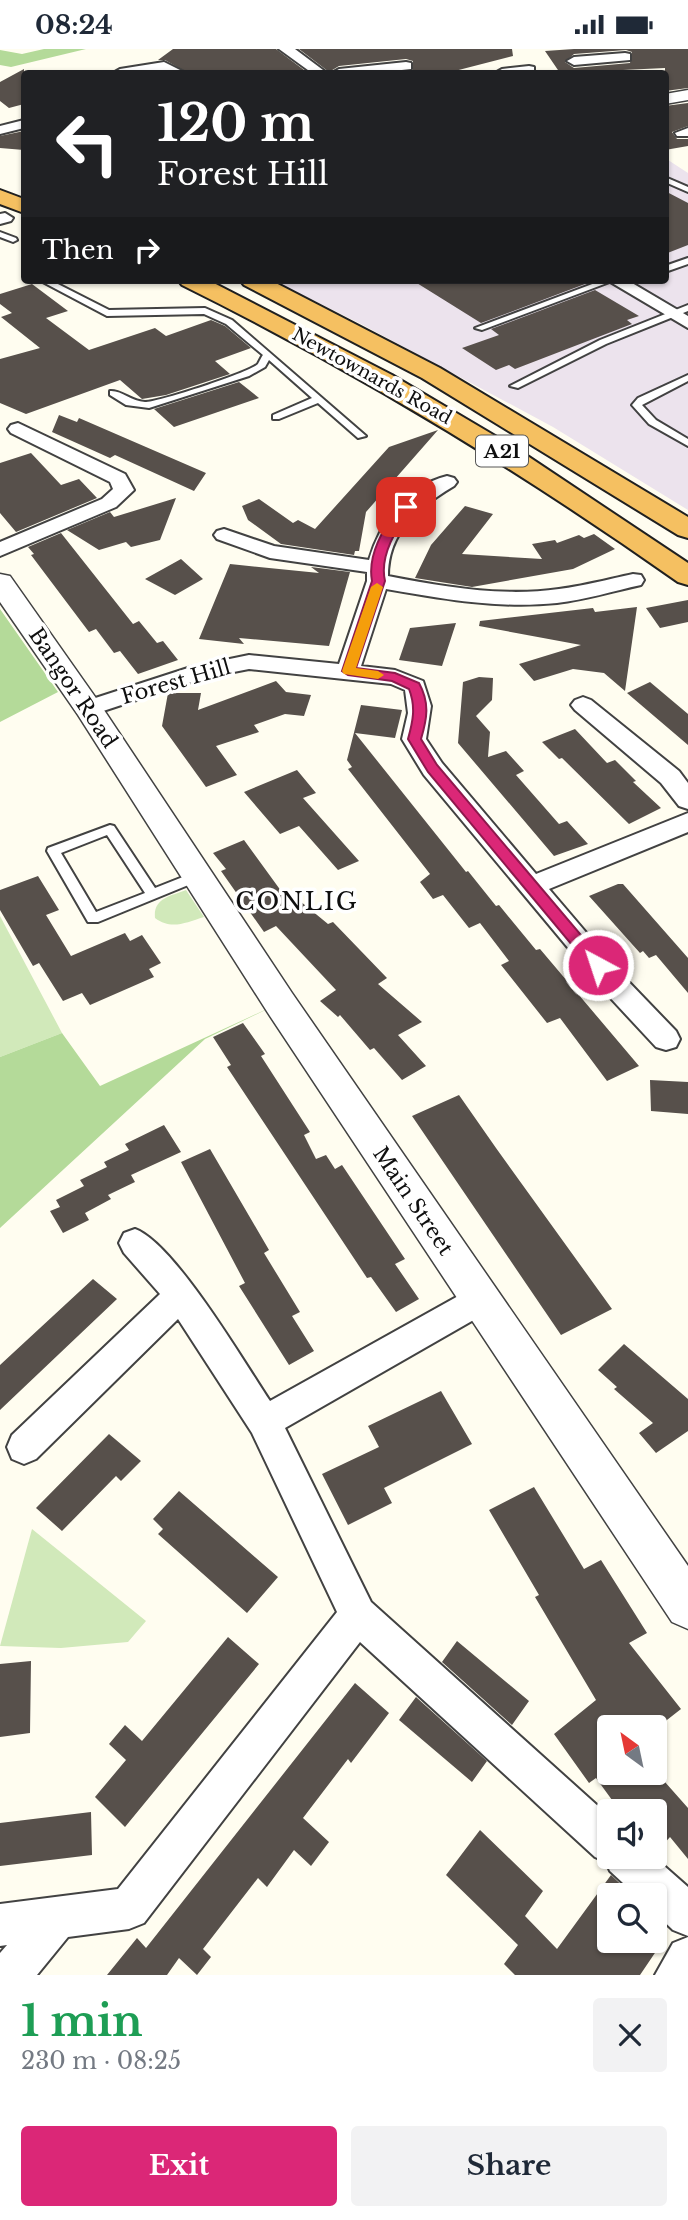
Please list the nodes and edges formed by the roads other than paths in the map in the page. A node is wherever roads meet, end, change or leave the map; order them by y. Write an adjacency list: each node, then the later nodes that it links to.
1 (286, 49): 8 (street)
2 (405, 50): 9 (street)
3 (596, 53): 4 (street); 5 (street)
4 (625, 57)
5 (574, 61)
6 (139, 70): 7 (street)
7 (173, 70)
8 (316, 70)
9 (409, 70)
10 (688, 95): 11 (street)
11 (669, 98)
12 (21, 125): 13 (street)
13 (0, 130)
14 (669, 181): 15 (lane)
15 (688, 190)
16 (21, 208): 17 (highway)
17 (1, 217): 18 (lane)
18 (13, 240)
19 (688, 261): 20 (lane)
20 (669, 268)
21 (51, 284): 29 (lane)
22 (198, 284): 43 (highway, Newtownards Road / A21)
23 (260, 284): 39 (highway, Newtownards Road / A21)
24 (610, 284): 28 (lane)
25 (625, 284): 26 (street)
26 (680, 310): 27 (street); 31 (lane)
27 (688, 323)
28 (479, 328)
29 (268, 354): 32 (lane); 33 (lane)
30 (688, 379): 37 (lane)
31 (515, 386)
32 (113, 393)
33 (318, 399): 34 (lane); 36 (lane)
34 (276, 417)
35 (18, 429): 41 (street)
36 (361, 436)
37 (688, 443)
38 (447, 482): 42 (street)
39 (688, 529)
40 (224, 535): 42 (street)
41 (0, 550)
42 (377, 574): 44 (street); 46 (street)
43 (688, 576)
44 (633, 580)
45 (0, 582): 48 (street, Bangor Road)
46 (348, 671): 48 (street, Forest Hill); 53 (street, Forest Hill)
47 (583, 705): 50 (street)
48 (88, 708): 49 (street, Bangor Road)
49 (144, 794): 52 (street, Main Street)
50 (688, 800)
51 (688, 822): 53 (street)
52 (198, 876): 54 (lane); 58 (street, Main Street)
53 (532, 886): 55 (street, Forest Hill)
54 (153, 895): 54 (lane)
55 (666, 1039)
56 (135, 1243): 57 (street)
57 (181, 1296): 59 (street); 60 (street)
58 (480, 1300): 59 (street); 61 (street, Main Street)
59 (264, 1422): 62 (street)
60 (24, 1447)
61 (688, 1605)
62 (358, 1615): 63 (street); 66 (street)
63 (597, 1832)
64 (637, 1869): 65 (street)
65 (688, 1915)
66 (58, 1917): 67 (street); 69 (street)
67 (0, 1925)
68 (688, 1958): 70 (street)
69 (9, 1975)
70 (676, 1975)

